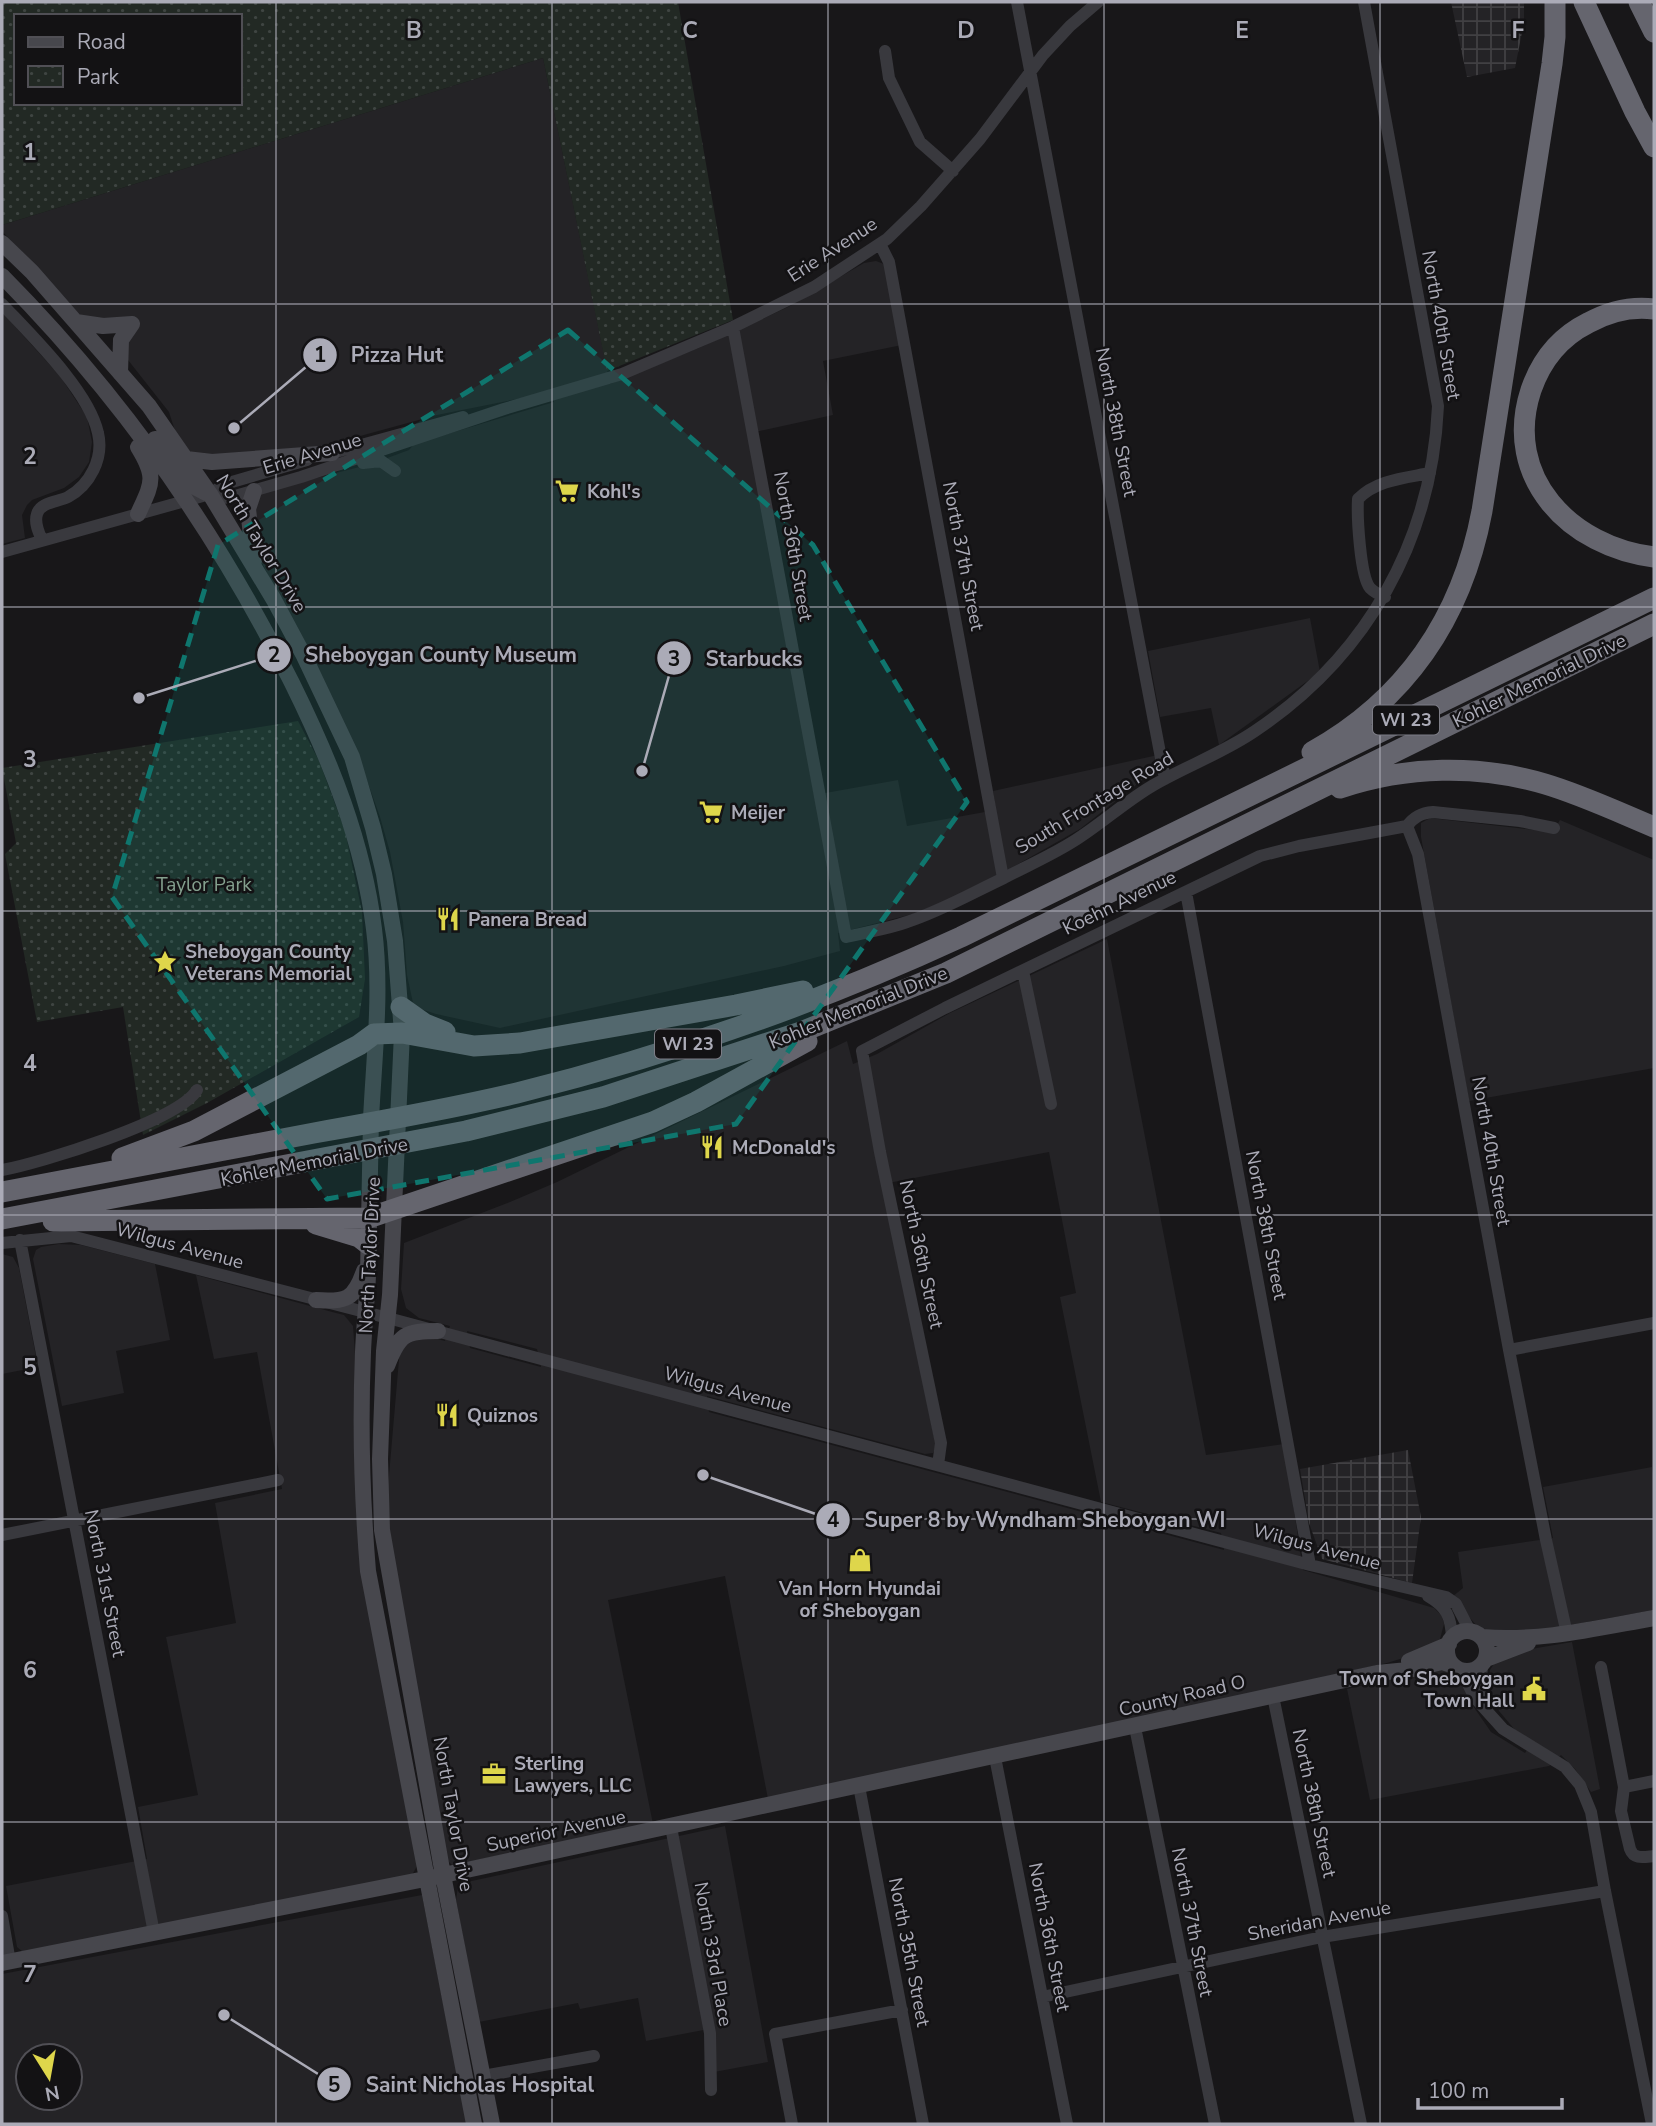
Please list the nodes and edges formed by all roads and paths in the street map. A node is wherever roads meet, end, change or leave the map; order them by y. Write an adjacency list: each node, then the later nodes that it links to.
1 (1017, 2): 9 (street, North 38th Street)
2 (1098, 2): 9 (street, Erie Avenue)
3 (1364, 2): 25 (street, North 40th Street)
4 (1555, 2): 42 (highway)
5 (1584, 2): 10 (highway)
6 (1639, 2): 7 (highway)
7 (1654, 32)
8 (885, 51): 11 (street)
9 (1030, 72): 11 (street, Erie Avenue); 38 (street, North 38th Street)
10 (1654, 147)
11 (953, 172): 13 (street, Erie Avenue)
12 (2, 243): 17 (main road, North Taylor Drive)
13 (880, 244): 18 (street, Erie Avenue); 44 (street, North 37th Street)
14 (2, 276): 20 (main road, North Taylor Drive)
15 (2, 304): 31 (street)
16 (1654, 309): 33 (highway)
17 (76, 322): 19 (main road, North Taylor Drive); 19 (main road)
18 (733, 327): 21 (street, Erie Avenue); 46 (street, North 36th Street)
19 (120, 373): 23 (main road, North Taylor Drive)
20 (104, 387): 28 (main road); 29 (main road, North Taylor Drive); 30 (main road)
21 (504, 409): 22 (street, Erie Avenue); 26 (street, Erie Avenue)
22 (332, 453): 23 (main road); 28 (street, Erie Avenue)
23 (186, 460): 28 (main road, North Taylor Drive)
24 (395, 471): 26 (street)
25 (1430, 473): 35 (street, South Frontage Road); 35 (street)
26 (301, 477): 27 (street, Erie Avenue)
27 (254, 491): 28 (street, Erie Avenue); 34 (main road)
28 (210, 494): 29 (street, Erie Avenue); 34 (main road, North Taylor Drive)
29 (187, 500): 30 (street, Erie Avenue); 34 (main road); 53 (main road, North Taylor Drive)
30 (138, 514): 31 (street, Erie Avenue)
31 (42, 540): 32 (street, Erie Avenue)
32 (2, 552)
33 (1654, 557)
34 (256, 570): 49 (main road, North Taylor Drive)
35 (1385, 597): 38 (street, South Frontage Road)
36 (1654, 598): 42 (highway, Kohler Memorial Drive / WI 23)
37 (1654, 624): 43 (highway, Kohler Memorial Drive / WI 23)
38 (1165, 779): 44 (street, South Frontage Road)
39 (1407, 827): 41 (street); 45 (street, Koehn Avenue); 73 (street, North 40th Street)
40 (1654, 827): 43 (highway)
41 (1554, 828)
42 (1157, 841): 47 (highway, Kohler Memorial Drive / WI 23)
43 (1212, 841): 50 (highway, Kohler Memorial Drive / WI 23)
44 (1003, 878): 46 (street, South Frontage Road)
45 (1186, 892): 48 (street, Koehn Avenue); 79 (street, North 38th Street)
46 (846, 937)
47 (942, 946): 51 (highway); 58 (highway, Kohler Memorial Drive / WI 23)
48 (1023, 971): 54 (street, Koehn Avenue); 56 (street)
49 (401, 1007): 51 (highway); 52 (main road, North Taylor Drive)
50 (867, 1007): 60 (highway); 63 (highway, Kohler Memorial Drive / WI 23)
51 (601, 1030): 52 (highway)
52 (402, 1033): 53 (highway); 60 (main road, North Taylor Drive)
53 (374, 1034): 58 (highway); 62 (main road, North Taylor Drive)
54 (862, 1051): 75 (street, North 36th Street)
55 (197, 1090): 57 (street)
56 (1051, 1104)
57 (2, 1170)
58 (34, 1186): 59 (highway, Kohler Memorial Drive / WI 23)
59 (2, 1192)
60 (393, 1209): 62 (highway); 70 (main road, North Taylor Drive)
61 (301, 1218): 62 (highway); 64 (highway); 67 (highway)
62 (368, 1218): 67 (main road, North Taylor Drive)
63 (2, 1219)
64 (2, 1225)
65 (20, 1240): 66 (street, Wilgus Avenue); 68 (street, Wilgus Avenue); 77 (street, North 31st Street)
66 (2, 1243)
67 (368, 1251): 68 (main road); 69 (main road, North Taylor Drive)
68 (316, 1300): 69 (street, Wilgus Avenue)
69 (366, 1313): 70 (street, Wilgus Avenue); 100 (main road, North Taylor Drive)
70 (388, 1318): 72 (street, Wilgus Avenue); 74 (main road, North Taylor Drive)
71 (1654, 1323): 73 (street)
72 (438, 1331): 74 (main road); 75 (street, Wilgus Avenue)
73 (1509, 1350): 83 (street, North 40th Street)
74 (383, 1382): 99 (main road, North Taylor Drive)
75 (938, 1465): 79 (street, Wilgus Avenue)
76 (278, 1480): 77 (street)
77 (74, 1520): 78 (street); 103 (street, North 31st Street)
78 (2, 1535)
79 (1310, 1565): 80 (street, Wilgus Avenue)
80 (1425, 1594): 82 (street, Wilgus Avenue); 85 (street, Wilgus Avenue)
81 (1654, 1618): 83 (main road)
82 (1476, 1634): 84 (main road); 85 (main road); 86 (main road)
83 (1567, 1634): 84 (main road)
84 (1543, 1638): 86 (main road)
85 (1450, 1641): 88 (main road); 89 (main road, County Road O)
86 (1484, 1662): 88 (main road); 91 (street)
87 (1601, 1667): 96 (street)
88 (1457, 1668): 89 (main road, County Road O); 91 (street)
89 (1377, 1673): 90 (main road, County Road O)
90 (1273, 1696): 92 (main road, County Road O); 104 (street, North 38th Street)
91 (1490, 1715): 101 (street)
92 (1135, 1727): 93 (main road, County Road O); 106 (street, North 37th Street)
93 (995, 1757): 95 (main road, Superior Avenue); 107 (street, North 36th Street)
94 (1654, 1781): 96 (street)
95 (859, 1786): 97 (main road, Superior Avenue); 108 (street, North 35th Street)
96 (1624, 1787): 98 (street)
97 (671, 1827): 99 (main road, Superior Avenue); 112 (street, North 33rd Place)
98 (1654, 1856)
99 (443, 1875): 100 (main road, Superior Avenue); 110 (main road, North Taylor Drive)
100 (425, 1879): 103 (main road, Superior Avenue); 113 (main road, North Taylor Drive)
101 (1605, 1891): 104 (street, Sheridan Avenue); 111 (street)
102 (2, 1916): 105 (street)
103 (154, 1933): 105 (main road, Superior Avenue)
104 (1322, 1937): 106 (street, Sheridan Avenue); 119 (street, North 38th Street)
105 (6, 1963)
106 (1183, 1967): 107 (street, Sheridan Avenue); 118 (street, North 37th Street)
107 (1042, 1997): 117 (street, North 36th Street)
108 (902, 2010): 115 (street); 116 (street, North 35th Street)
109 (594, 2056): 110 (street)
110 (482, 2076): 114 (main road, North Taylor Drive)
111 (1649, 2081): 120 (street)
112 (711, 2090)
113 (474, 2124)
114 (492, 2124)
115 (792, 2124)
116 (923, 2124)
117 (1067, 2124)
118 (1215, 2124)
119 (1361, 2124)
120 (1652, 2124)

